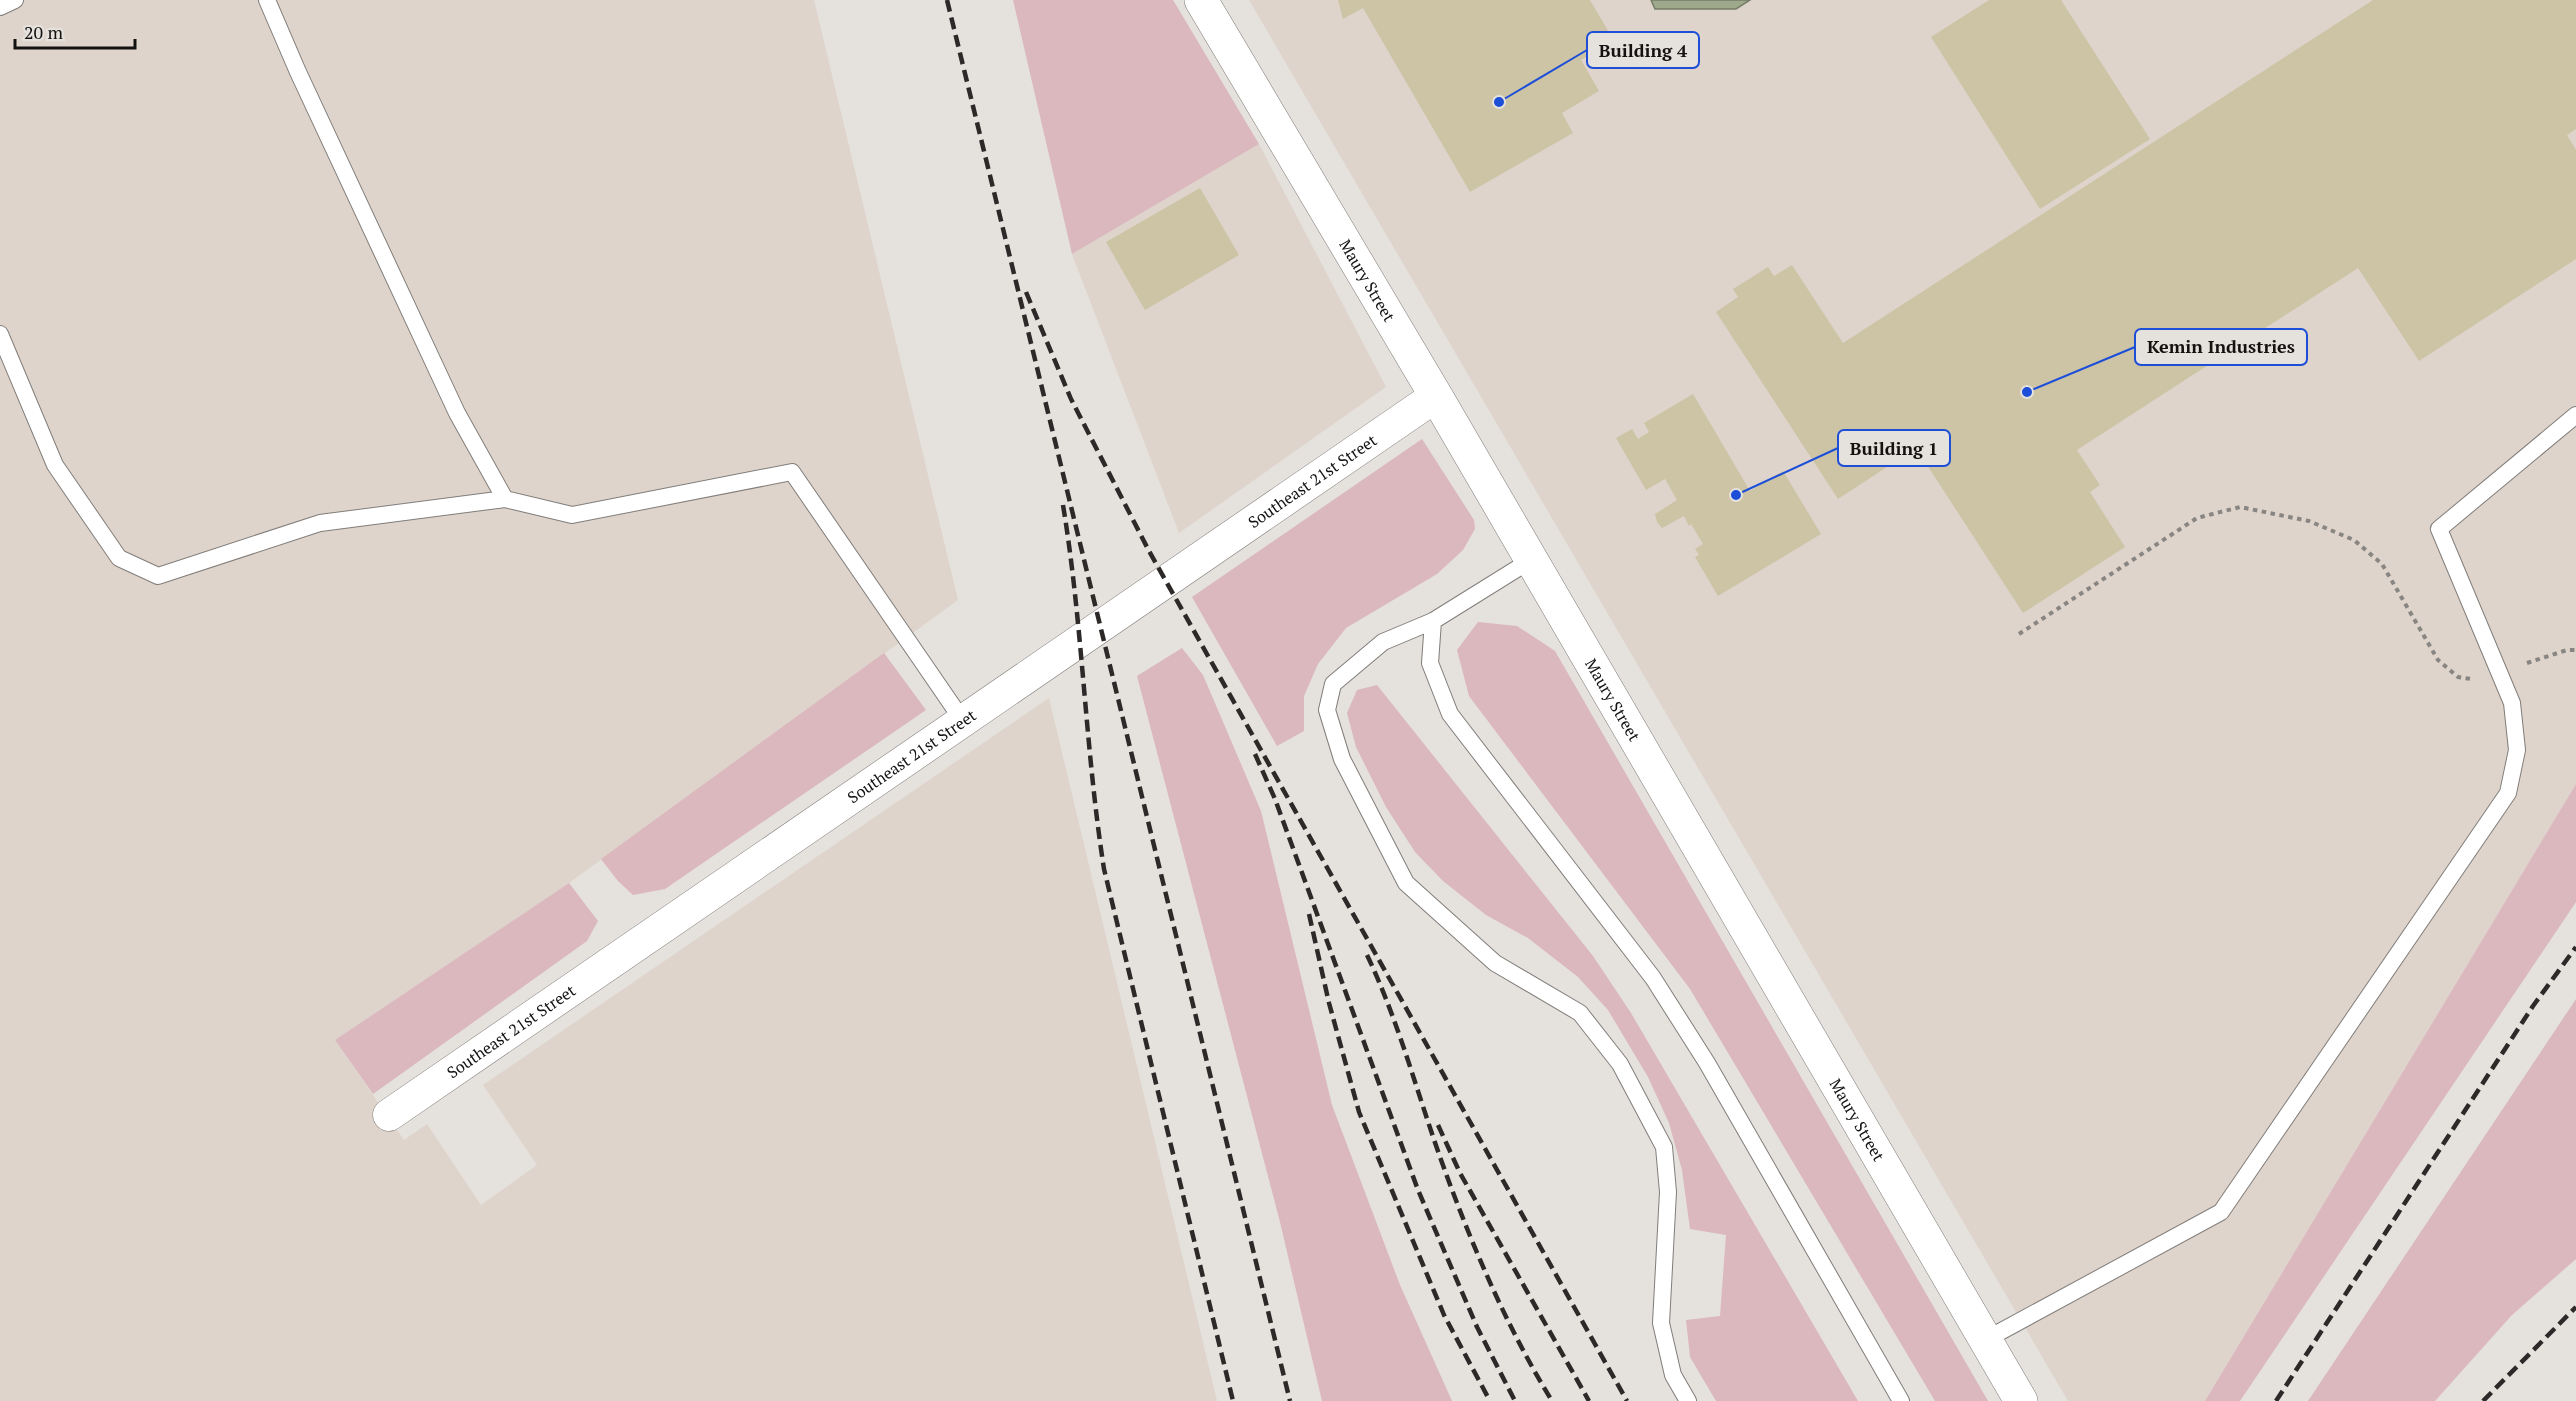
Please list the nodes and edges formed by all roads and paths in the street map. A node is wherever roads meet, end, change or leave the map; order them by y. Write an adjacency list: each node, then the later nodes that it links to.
1 (15, 0): 4 (lane)
2 (267, 0): 8 (lane)
3 (1201, 0): 6 (main road, Maury Street)
4 (0, 7)
5 (0, 334): 8 (lane)
6 (1436, 396): 9 (main road, Maury Street); 14 (street, Southeast 21st Street)
7 (2576, 415): 13 (lane)
8 (505, 498): 14 (lane)
9 (1531, 560): 10 (lane); 16 (main road, Maury Street)
10 (1433, 621): 17 (lane); 18 (lane)
11 (2019, 634): 13 (path)
12 (2576, 650): 13 (path)
13 (2499, 673): 16 (lane)
14 (963, 722): 15 (street, Southeast 21st Street)
15 (389, 1115)
16 (1985, 1340): 19 (main road, Maury Street)
17 (1688, 1401)
18 (1901, 1401)
19 (2021, 1401)

